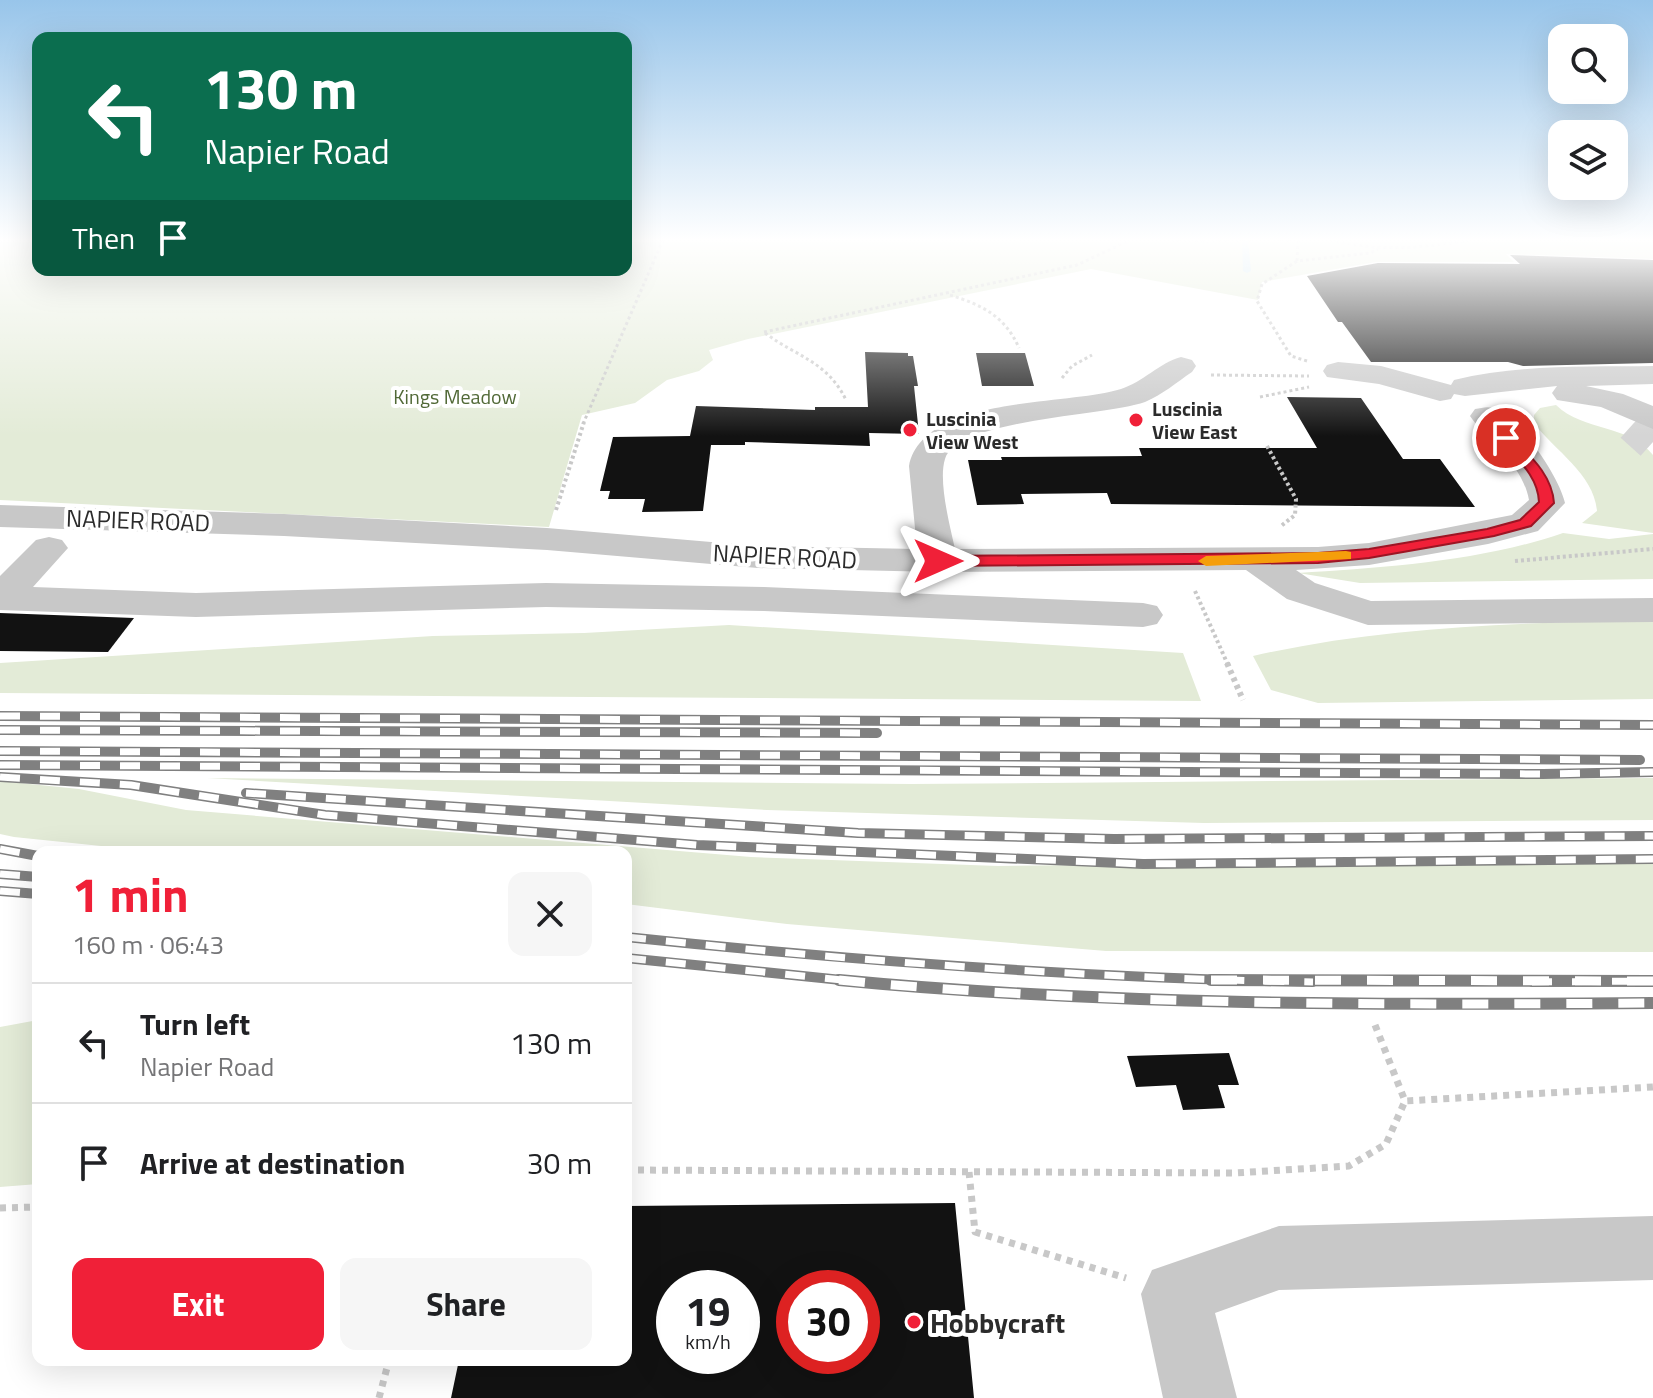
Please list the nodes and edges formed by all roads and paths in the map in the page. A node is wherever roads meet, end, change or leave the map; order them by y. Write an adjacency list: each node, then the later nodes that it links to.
1 (634, 305): 15 (path)
2 (898, 305): 10 (path)
3 (976, 305): 5 (path)
4 (1260, 305): 7 (path)
5 (1019, 348)
6 (1174, 371): 7 (path); 17 (street)
7 (1329, 374): 9 (street)
8 (1644, 375): 9 (street); 12 (street)
9 (1452, 390): 11 (street)
10 (846, 400)
11 (1497, 410): 12 (street); 19 (street, NAPIER ROAD)
12 (1644, 417)
13 (1267, 446): 19 (path)
14 (0, 516): 15 (street, NAPIER ROAD)
15 (547, 539): 17 (street, NAPIER ROAD)
16 (49, 548): 20 (street)
17 (938, 561): 18 (street, NAPIER ROAD)
18 (1182, 561): 19 (street, NAPIER ROAD); 23 (path)
19 (1258, 561): 21 (street)
20 (1, 598): 22 (street)
21 (1653, 610)
22 (1143, 615)
23 (1243, 700)
24 (1375, 1025): 26 (path)
25 (1653, 1087): 26 (path)
26 (1405, 1101): 28 (path)
27 (632, 1170): 28 (path)
28 (969, 1172): 32 (path)
29 (32, 1207): 30 (path)
30 (0, 1208)
31 (1653, 1248): 32 (street)
32 (1176, 1294): 35 (street)
33 (387, 1366): 34 (path)
34 (379, 1398)
35 (1200, 1398)

